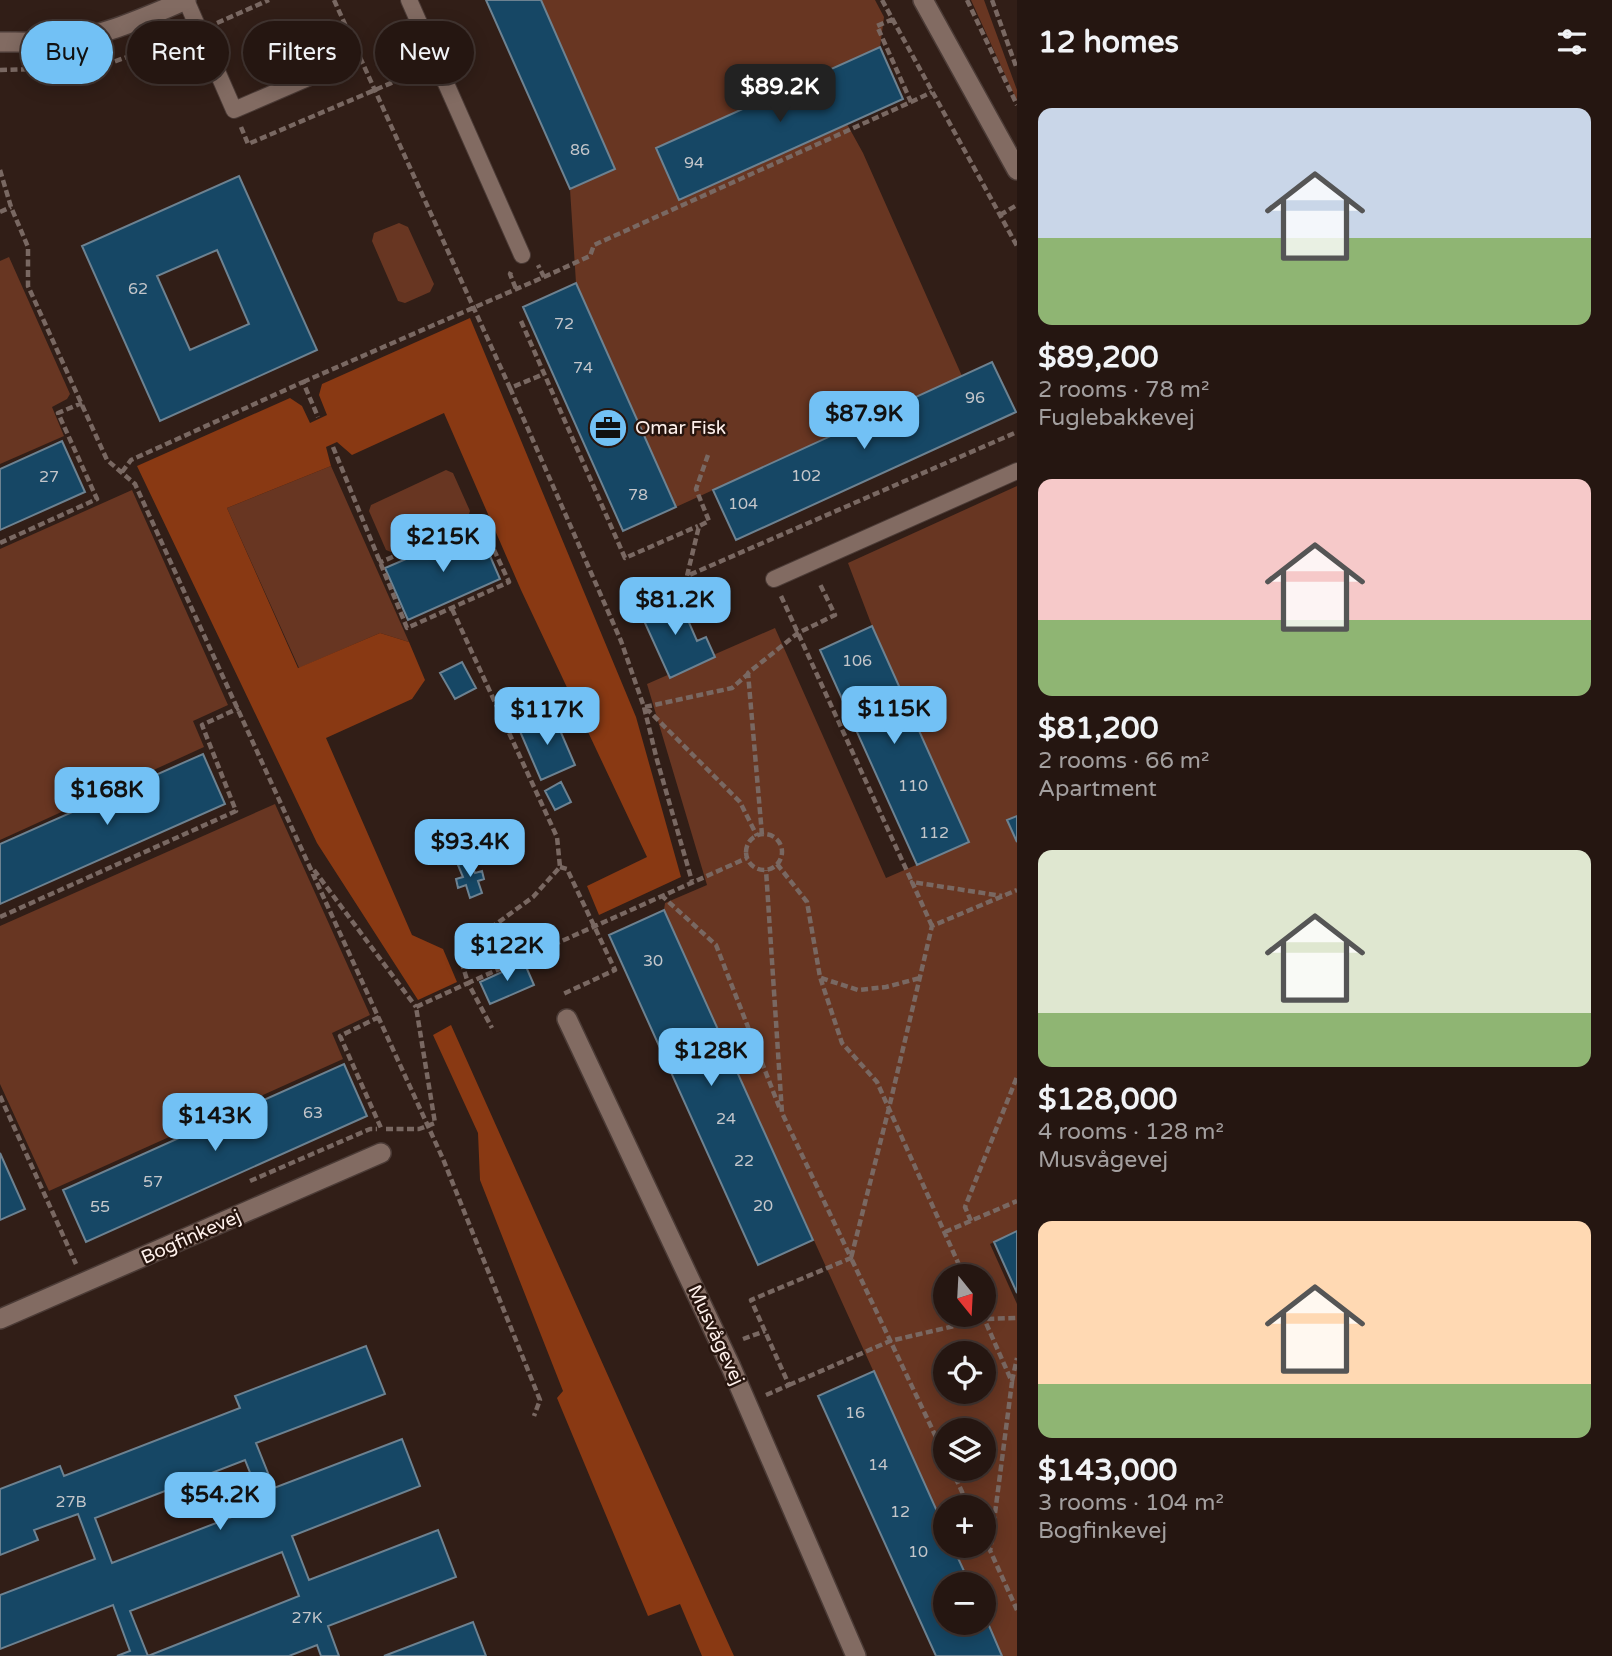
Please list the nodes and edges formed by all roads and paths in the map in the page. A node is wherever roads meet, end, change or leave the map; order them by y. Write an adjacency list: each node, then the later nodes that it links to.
1 (186, 0): 10 (street); 19 (lane)
2 (334, 0): 15 (path)
3 (409, 0): 9 (lane)
4 (882, 0): 8 (path)
5 (923, 0): 21 (street)
6 (967, 0): 18 (path)
7 (992, 0): 11 (path)
8 (893, 19): 16 (path); 17 (path)
9 (418, 21)
10 (0, 42)
11 (1017, 69)
12 (294, 84): 19 (lane)
13 (389, 84): 15 (path)
14 (446, 84): 27 (lane)
15 (375, 90): 19 (path); 31 (path)
16 (932, 92): 17 (path); 25 (path)
17 (911, 102): 29 (path)
18 (1017, 105)
19 (234, 110)
20 (0, 170): 23 (path)
21 (1017, 170)
22 (1017, 205): 25 (path)
23 (11, 207): 24 (path); 36 (path)
24 (0, 212)
25 (1000, 215): 26 (path)
26 (1017, 246)
27 (522, 255): 29 (path)
28 (510, 274): 30 (path)
29 (544, 277): 30 (path)
30 (516, 289): 31 (path)
31 (474, 308): 34 (path); 35 (path)
32 (521, 321): 33 (path)
33 (544, 374): 35 (path); 43 (path)
34 (303, 382): 37 (path); 42 (path)
35 (510, 388): 52 (path)
36 (82, 403): 42 (path); 44 (path)
37 (318, 417)
38 (1017, 432): 43 (path)
39 (333, 447): 46 (path)
40 (708, 455): 43 (path)
41 (1017, 471): 45 (lane)
42 (122, 472): 53 (path)
43 (699, 526)
44 (0, 543)
45 (810, 562): 47 (lane); 50 (path)
46 (379, 564): 48 (path); 48 (path)
47 (774, 579)
48 (452, 609): 58 (path)
49 (789, 613): 50 (path)
50 (798, 633): 51 (path); 61 (path)
51 (748, 673): 52 (path); 54 (path)
52 (645, 707): 54 (path); 60 (path)
53 (239, 708): 56 (path); 65 (path)
54 (760, 835): 55 (path); 57 (path)
55 (747, 858): 59 (path); 60 (path)
56 (309, 863): 72 (path); 73 (path)
57 (777, 864): 59 (path); 68 (path)
58 (560, 867): 66 (path); 70 (path)
59 (766, 870): 79 (path)
60 (692, 881): 63 (path)
61 (912, 882): 64 (path); 67 (path)
62 (1017, 890): 64 (path)
63 (661, 895): 66 (path); 79 (path)
64 (1003, 896): 67 (path)
65 (0, 917)
66 (594, 925): 70 (path); 71 (path)
67 (932, 926): 69 (path)
68 (820, 977): 69 (path); 78 (path)
69 (920, 978): 78 (path)
70 (468, 983): 72 (path); 75 (path)
71 (561, 996)
72 (416, 1007): 80 (path)
73 (379, 1017): 80 (path); 81 (path)
74 (567, 1019): 102 (street, Musvågevej)
75 (492, 1028)
76 (1017, 1077): 85 (path)
77 (0, 1096): 89 (path)
78 (889, 1108): 86 (path); 88 (path)
79 (782, 1113): 88 (path)
80 (428, 1126): 81 (path); 103 (path)
81 (381, 1128): 83 (path)
82 (381, 1153): 92 (street, Bogfinkevej)
83 (246, 1183)
84 (1017, 1200): 85 (path)
85 (971, 1221): 86 (path)
86 (945, 1232): 91 (path)
87 (86, 1253): 89 (path)
88 (850, 1258): 98 (path); 101 (path)
89 (74, 1259): 90 (path); 92 (path)
90 (61, 1264)
91 (959, 1264)
92 (85, 1284): 95 (street, Bogfinkevej)
93 (996, 1317): 94 (path)
94 (1017, 1318)
95 (0, 1319)
96 (944, 1327): 98 (path)
97 (987, 1327): 100 (path)
98 (890, 1341): 101 (path); 104 (path)
99 (1017, 1358): 100 (path)
100 (1012, 1382): 105 (path)
101 (789, 1385): 102 (path)
102 (747, 1403): 108 (street, Musvågevej)
103 (534, 1416)
104 (933, 1431)
105 (996, 1506)
106 (993, 1558): 107 (path)
107 (1017, 1609)
108 (856, 1656)

